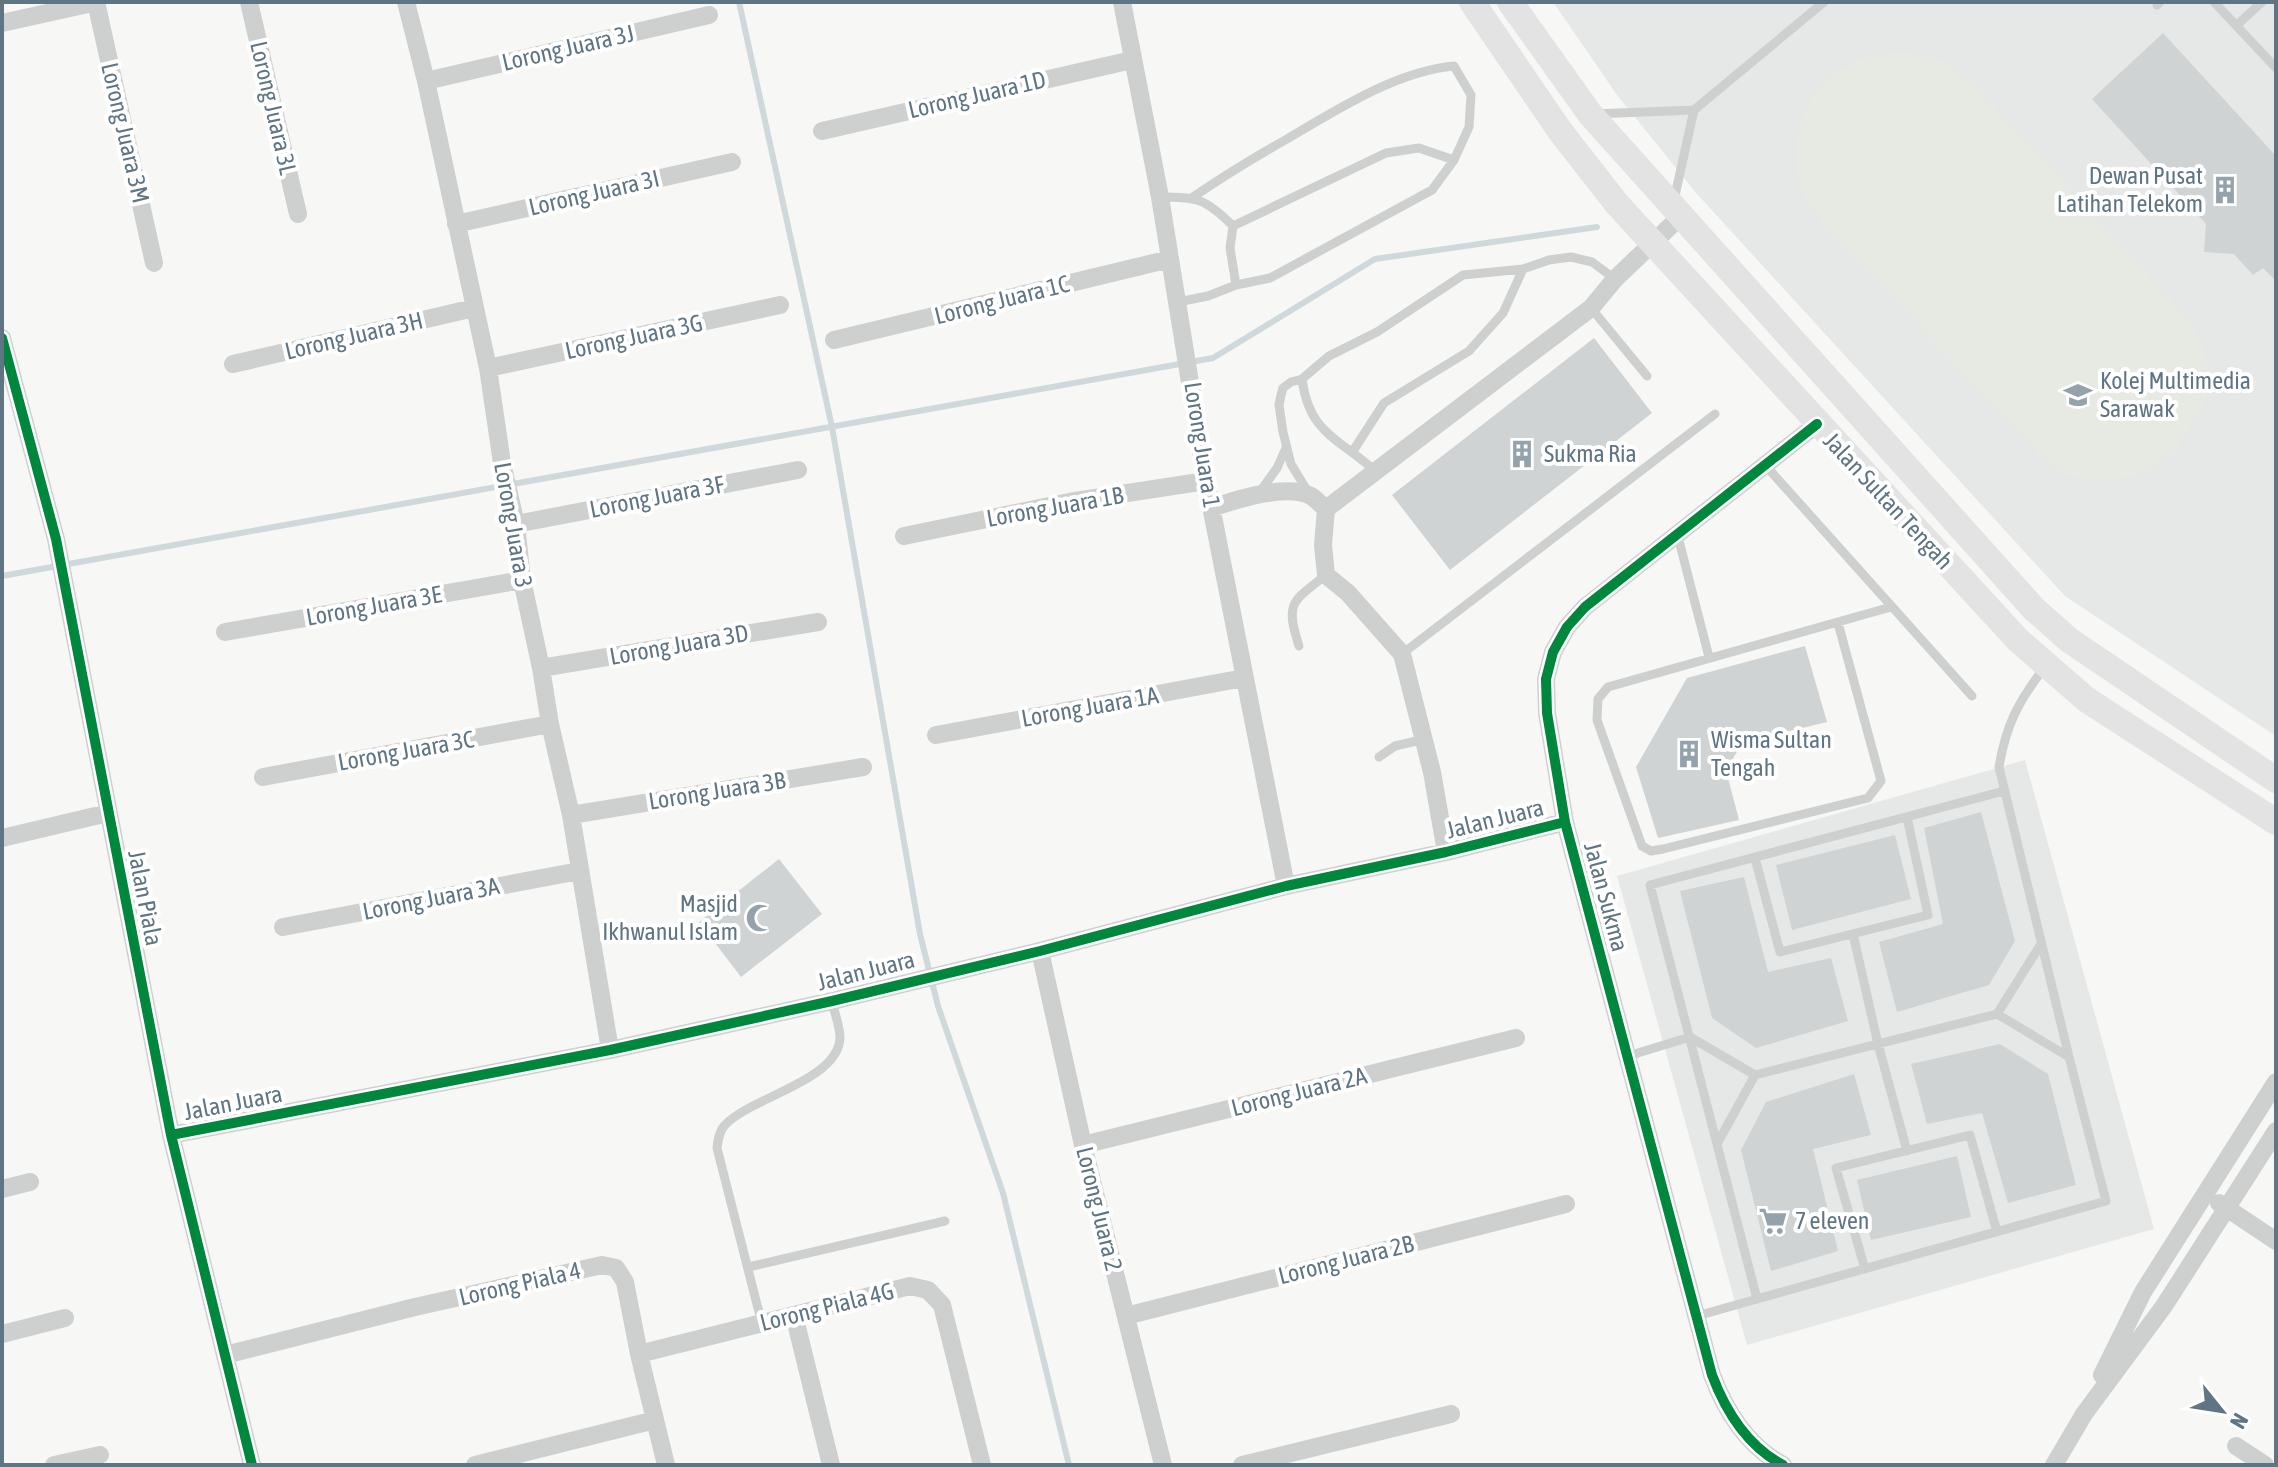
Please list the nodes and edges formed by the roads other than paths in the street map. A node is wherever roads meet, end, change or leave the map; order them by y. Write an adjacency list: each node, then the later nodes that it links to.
1 (96, 2): 11 (street); 29 (street, Lorong Juara 3M)
2 (249, 2): 24 (street, Lorong Juara 3L)
3 (406, 2): 15 (street, Lorong Juara 3)
4 (1122, 2): 13 (street, Lorong Juara 1)
5 (1472, 2): 27 (main road, Jalan Sultan Tengah)
6 (1510, 2): 17 (main road, Jalan Sultan Tengah)
7 (1824, 2): 16 (lane)
8 (2214, 2): 12 (lane)
9 (2262, 2): 12 (lane)
10 (709, 15): 15 (street, Lorong Juara 3J)
11 (2, 23)
12 (2237, 25): 14 (lane)
13 (1132, 60): 18 (street, Lorong Juara 1D); 21 (street, Lorong Juara 1)
14 (2276, 68)
15 (426, 81): 25 (street, Lorong Juara 3)
16 (1694, 110): 17 (lane); 23 (lane)
17 (1590, 114): 23 (main road, Jalan Sultan Tengah)
18 (822, 131)
19 (1454, 160): 22 (lane); 26 (lane); 32 (lane)
20 (732, 162): 25 (street, Lorong Juara 3I)
21 (1160, 197): 22 (lane); 28 (street, Lorong Juara 1)
22 (1193, 197): 26 (lane)
23 (1677, 210): 27 (street); 77 (main road, Jalan Sultan Tengah)
24 (298, 214)
25 (456, 224): 35 (street, Lorong Juara 3)
26 (1233, 226): 32 (lane)
27 (1653, 243): 31 (street); 44 (main road, Jalan Sultan Tengah)
28 (1170, 259): 33 (street, Lorong Juara 1); 38 (street, Lorong Juara 1C)
29 (154, 263)
30 (1523, 269): 31 (lane); 42 (lane); 46 (lane)
31 (1615, 279): 36 (street)
32 (1236, 285): 33 (lane)
33 (1178, 302): 50 (street, Lorong Juara 1)
34 (780, 305): 40 (street, Lorong Juara 3G)
35 (474, 308): 39 (street, Lorong Juara 3H); 40 (street, Lorong Juara 3)
36 (1591, 308): 41 (lane); 49 (street)
37 (2, 338): 79 (street, Jalan Piala)
38 (834, 340)
39 (233, 364)
40 (488, 368): 55 (street, Lorong Juara 3)
41 (1647, 376)
42 (1302, 379): 45 (lane); 46 (lane)
43 (1715, 414): 65 (lane)
44 (1817, 424): 47 (street, Jalan Sukma); 67 (main road, Jalan Sultan Tengah)
45 (1286, 448): 51 (lane); 52 (lane)
46 (1353, 451): 49 (lane)
47 (1766, 466): 56 (street, Jalan Sukma); 60 (lane)
48 (798, 470): 55 (street, Lorong Juara 3F)
49 (1374, 470): 54 (street)
50 (1206, 481): 53 (street, Lorong Juara 1); 57 (street, Lorong Juara 1B)
51 (1259, 493): 52 (street); 53 (street)
52 (1310, 495): 54 (street)
53 (1211, 508): 69 (street, Lorong Juara 1)
54 (1326, 509): 58 (street)
55 (516, 524): 59 (street, Lorong Juara 3)
56 (1677, 533): 66 (lane); 82 (street, Jalan Sukma)
57 (904, 536)
58 (1326, 575): 64 (lane); 65 (street)
59 (522, 580): 63 (street, Lorong Juara 3E); 68 (street, Lorong Juara 3)
60 (1891, 607): 62 (lane); 70 (lane)
61 (818, 622): 68 (street, Lorong Juara 3D)
62 (1838, 623): 66 (lane); 66 (lane)
63 (225, 632)
64 (1299, 646)
65 (1402, 654): 73 (street)
66 (1709, 657)
67 (2046, 666): 78 (lane); 83 (main road, Jalan Sultan Tengah)
68 (541, 668): 71 (street, Lorong Juara 3)
69 (1244, 678): 72 (street, Lorong Juara 1A); 88 (street, Lorong Juara 1)
70 (1972, 696)
71 (550, 724): 76 (street, Lorong Juara 3C); 80 (street, Lorong Juara 3)
72 (936, 735)
73 (1425, 739): 74 (lane); 85 (street)
74 (1379, 757)
75 (863, 767): 80 (street, Lorong Juara 3B)
76 (263, 777)
77 (2276, 780)
78 (2004, 791): 81 (lane); 91 (lane)
79 (108, 813): 84 (street); 104 (street, Jalan Piala)
80 (571, 815): 87 (street, Lorong Juara 3)
81 (1907, 817): 86 (lane); 90 (lane)
82 (1565, 822): 85 (street, Jalan Juara); 99 (street, Jalan Sukma)
83 (2276, 822)
84 (2, 838)
85 (1446, 852): 88 (street, Jalan Juara)
86 (1755, 858): 90 (lane); 95 (lane)
87 (579, 871): 89 (street, Lorong Juara 3A); 98 (street, Lorong Juara 3)
88 (1286, 886): 92 (street, Jalan Juara)
89 (283, 927)
90 (1853, 934): 97 (lane)
91 (2041, 944): 94 (lane); 100 (lane)
92 (1040, 951): 93 (street, Jalan Juara); 106 (street, Lorong Juara 2)
93 (832, 1001): 98 (street, Jalan Juara); 116 (lane)
94 (1997, 1014): 97 (lane); 100 (lane)
95 (1690, 1037): 99 (lane); 101 (lane); 105 (lane)
96 (1516, 1038): 106 (street, Lorong Juara 2A)
97 (1878, 1044): 101 (lane); 107 (lane)
98 (610, 1050): 104 (street, Jalan Juara)
99 (1628, 1056): 121 (street, Jalan Sukma)
100 (2069, 1057): 114 (lane)
101 (1755, 1075): 105 (lane)
102 (2276, 1082): 110 (street)
103 (2276, 1131): 112 (street)
104 (171, 1135): 126 (street, Jalan Piala)
105 (1717, 1144): 118 (lane)
106 (1083, 1145): 120 (street, Lorong Juara 2)
107 (1907, 1151): 114 (lane); 117 (lane)
108 (30, 1182): 109 (street)
109 (2, 1189)
110 (2206, 1195): 112 (street); 128 (street)
111 (1566, 1204): 120 (street, Lorong Juara 2B)
112 (2227, 1208): 115 (street); 128 (street)
113 (945, 1221): 116 (lane)
114 (1997, 1232): 117 (lane)
115 (2276, 1241)
116 (749, 1267): 123 (lane)
117 (1865, 1269): 118 (lane)
118 (1757, 1299): 121 (lane)
119 (794, 1315): 123 (street, Lorong Piala 4G); 136 (street); 137 (street, Lorong Piala 4G)
120 (1126, 1316): 138 (street, Lorong Juara 2)
121 (1697, 1316): 140 (street, Jalan Sukma)
122 (65, 1318): 124 (street)
123 (762, 1324): 125 (street, Lorong Piala 4G)
124 (2, 1334)
125 (639, 1354): 126 (street, Lorong Piala 4); 129 (street, Lorong Piala 4)
126 (225, 1355): 133 (street, Jalan Piala)
127 (1451, 1414): 139 (street)
128 (2084, 1414): 141 (street)
129 (655, 1420): 134 (street); 135 (street, Lorong Piala 4)
130 (2236, 1446): 142 (street)
131 (100, 1455): 132 (street)
132 (54, 1465)
133 (252, 1465)
134 (475, 1465)
135 (666, 1465)
136 (831, 1465)
137 (982, 1465)
138 (1163, 1465)
139 (1242, 1465)
140 (1783, 1465)
141 (2054, 1465)
142 (2265, 1465)

